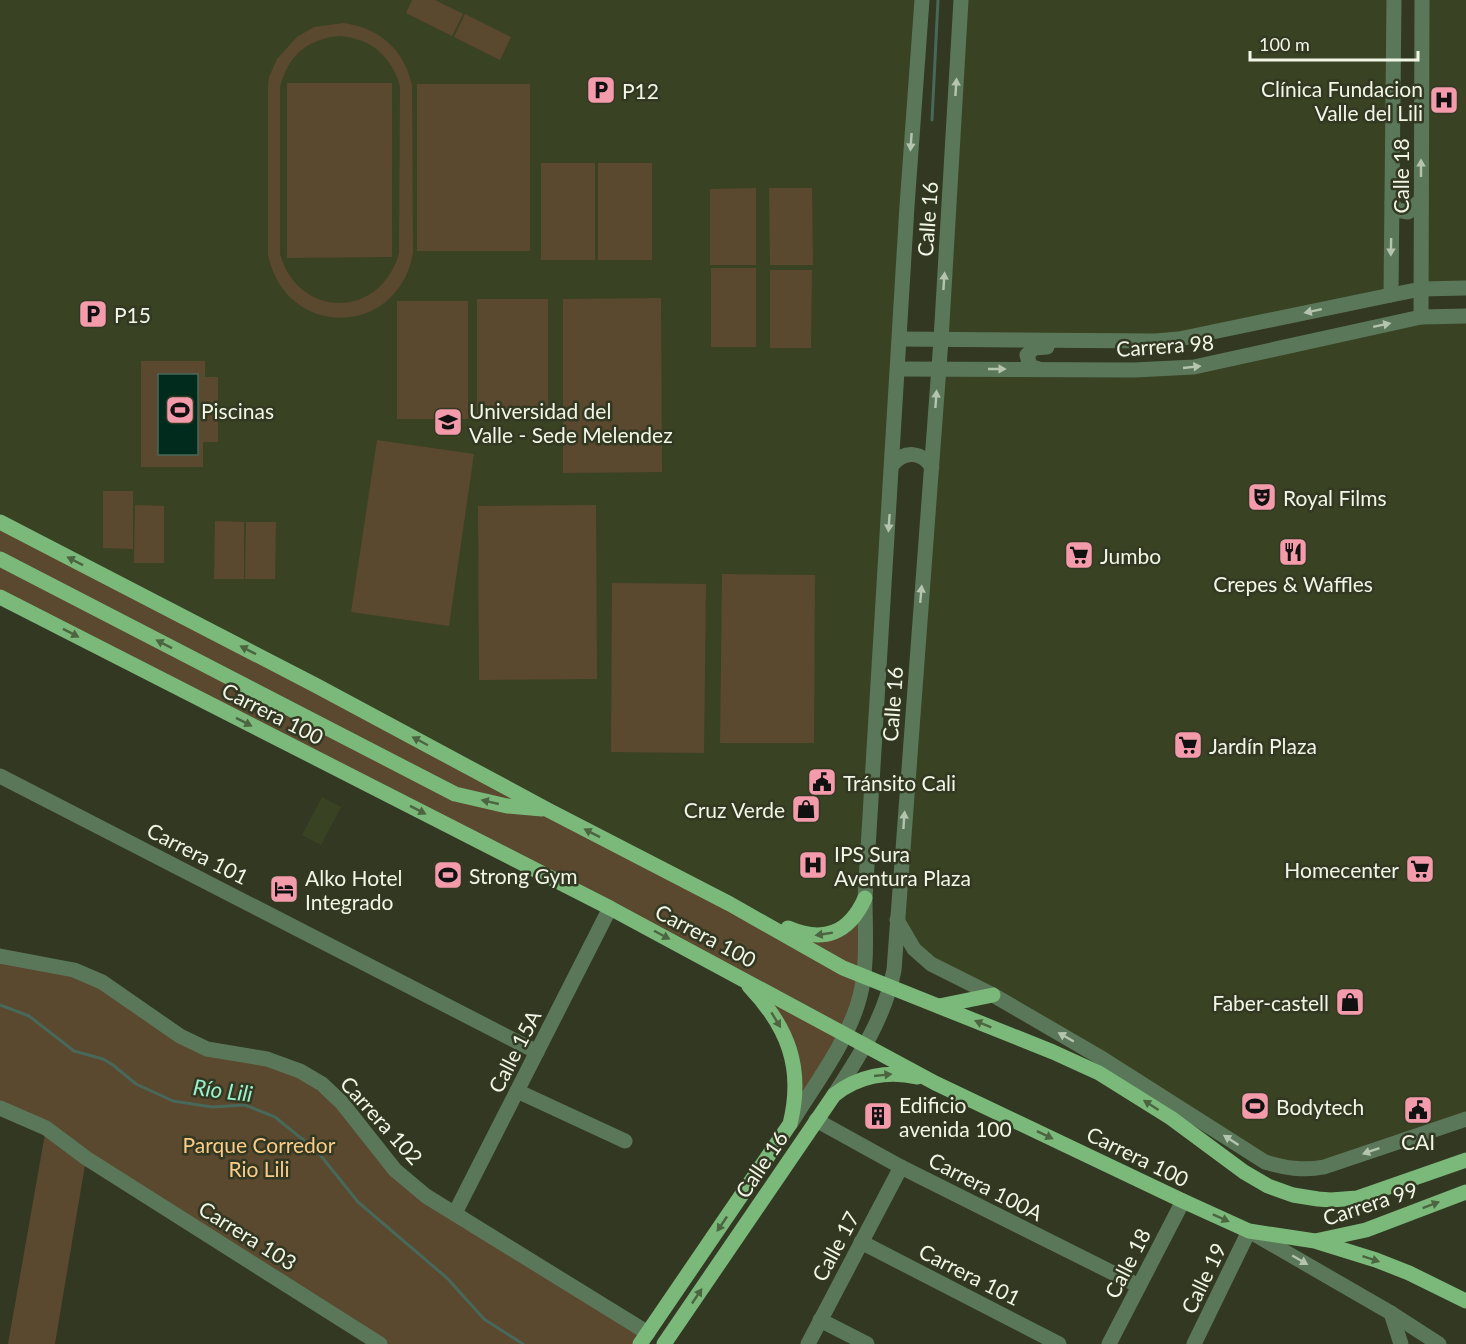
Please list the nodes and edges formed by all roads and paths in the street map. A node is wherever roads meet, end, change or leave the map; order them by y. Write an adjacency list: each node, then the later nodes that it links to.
1 (922, 0): 12 (street, Calle 16, one-way to 12)
2 (962, 0): 13 (street, Calle 16, one-way to 2)
3 (1394, 0): 6 (street, Calle 18)
4 (1422, 0): 5 (street, Calle 18, one-way to 4)
5 (1421, 200): 6 (street); 8 (street, Calle 18)
6 (1392, 202): 9 (street, Calle 18, one-way to 9)
7 (1466, 288): 8 (street, Carrera 98)
8 (1421, 289): 9 (street, Carrera 98); 11 (street, Calle 18)
9 (1391, 295): 14 (street, Carrera 98, one-way to 14)
10 (1466, 316): 11 (street, Carrera 98)
11 (1421, 317): 17 (street, Carrera 98, one-way to 11)
12 (900, 339): 13 (street, Carrera 98); 15 (street, Calle 16)
13 (941, 340): 14 (street, Carrera 98); 16 (street, Calle 16)
14 (1068, 341): 17 (street)
15 (898, 369): 16 (street, Carrera 98); 18 (street, Calle 16)
16 (938, 369): 17 (street, Carrera 98, one-way to 17); 19 (street, Calle 16, one-way to 16)
17 (1039, 369)
18 (893, 464): 19 (street); 25 (street, Calle 16, one-way to 25)
19 (932, 467): 28 (street, Calle 16, one-way to 19)
20 (0, 522): 24 (main road, Carrera 100, one-way to 20)
21 (0, 559): 24 (main road, one-way to 21)
22 (0, 597): 27 (main road, Carrera 100, one-way to 27)
23 (0, 776): 37 (street, Carrera 101)
24 (548, 810): 26 (main road, Carrera 100, one-way to 24)
25 (865, 898): 26 (main road, one-way to 26); 31 (street, Calle 16)
26 (730, 904): 31 (main road, Carrera 100)
27 (610, 908): 30 (main road, Carrera 100, one-way to 30); 37 (street, Calle 15A)
28 (897, 920): 32 (street, Calle 16); 33 (street, Carrera 100)
29 (0, 956): 52 (street, Carrera 102)
30 (739, 975): 35 (main road, Carrera 100); 45 (main road, one-way to 45)
31 (864, 976): 32 (main road, Carrera 100); 35 (street, Calle 16)
32 (891, 986): 34 (main road, Carrera 100); 36 (street, Calle 16)
33 (993, 995): 34 (main road); 42 (street, Carrera 100, one-way to 33)
34 (939, 1006): 42 (main road, Carrera 100, one-way to 34)
35 (845, 1033): 36 (main road, Carrera 100); 45 (street, Calle 16)
36 (866, 1045): 38 (main road, Carrera 100); 40 (street, Calle 16)
37 (537, 1052): 39 (street, Calle 15A)
38 (936, 1083): 40 (main road, one-way to 38); 51 (main road, Carrera 100, one-way to 51)
39 (517, 1091): 46 (street); 52 (street, Calle 15A)
40 (834, 1095): 44 (main road, Calle 16)
41 (0, 1108): 61 (street, Carrera 103)
42 (1174, 1112): 43 (street, Carrera 100, one-way to 42); 50 (main road, Carrera 100)
43 (1466, 1119)
44 (816, 1120): 48 (street, Carrera 100A); 62 (main road, Calle 16, one-way to 44)
45 (790, 1124): 60 (main road, Calle 16, one-way to 60)
46 (625, 1141)
47 (1466, 1160): 50 (main road, Carrera 99)
48 (901, 1167): 55 (street, Calle 17); 56 (street, Carrera 100A)
49 (1466, 1192): 54 (main road, Carrera 99, one-way to 49)
50 (1318, 1199)
51 (1183, 1201): 53 (main road, Carrera 100, one-way to 53); 56 (street, Calle 18)
52 (456, 1213): 60 (street, Carrera 102)
53 (1249, 1231): 54 (main road, Carrera 99); 58 (street, Carrera 100, one-way to 58); 67 (street, Calle 19)
54 (1315, 1241): 57 (main road, one-way to 57)
55 (861, 1242): 59 (street, Calle 17); 65 (street, Carrera 101)
56 (1138, 1286): 66 (street, Calle 18)
57 (1466, 1301)
58 (1391, 1312): 68 (street); 69 (street, Carrera 100)
59 (820, 1320): 63 (street, Calle 17); 64 (street)
60 (644, 1338)
61 (380, 1344)
62 (664, 1344)
63 (808, 1344)
64 (867, 1344)
65 (1059, 1344)
66 (1108, 1344)
67 (1194, 1344)
68 (1401, 1344)
69 (1439, 1344)

